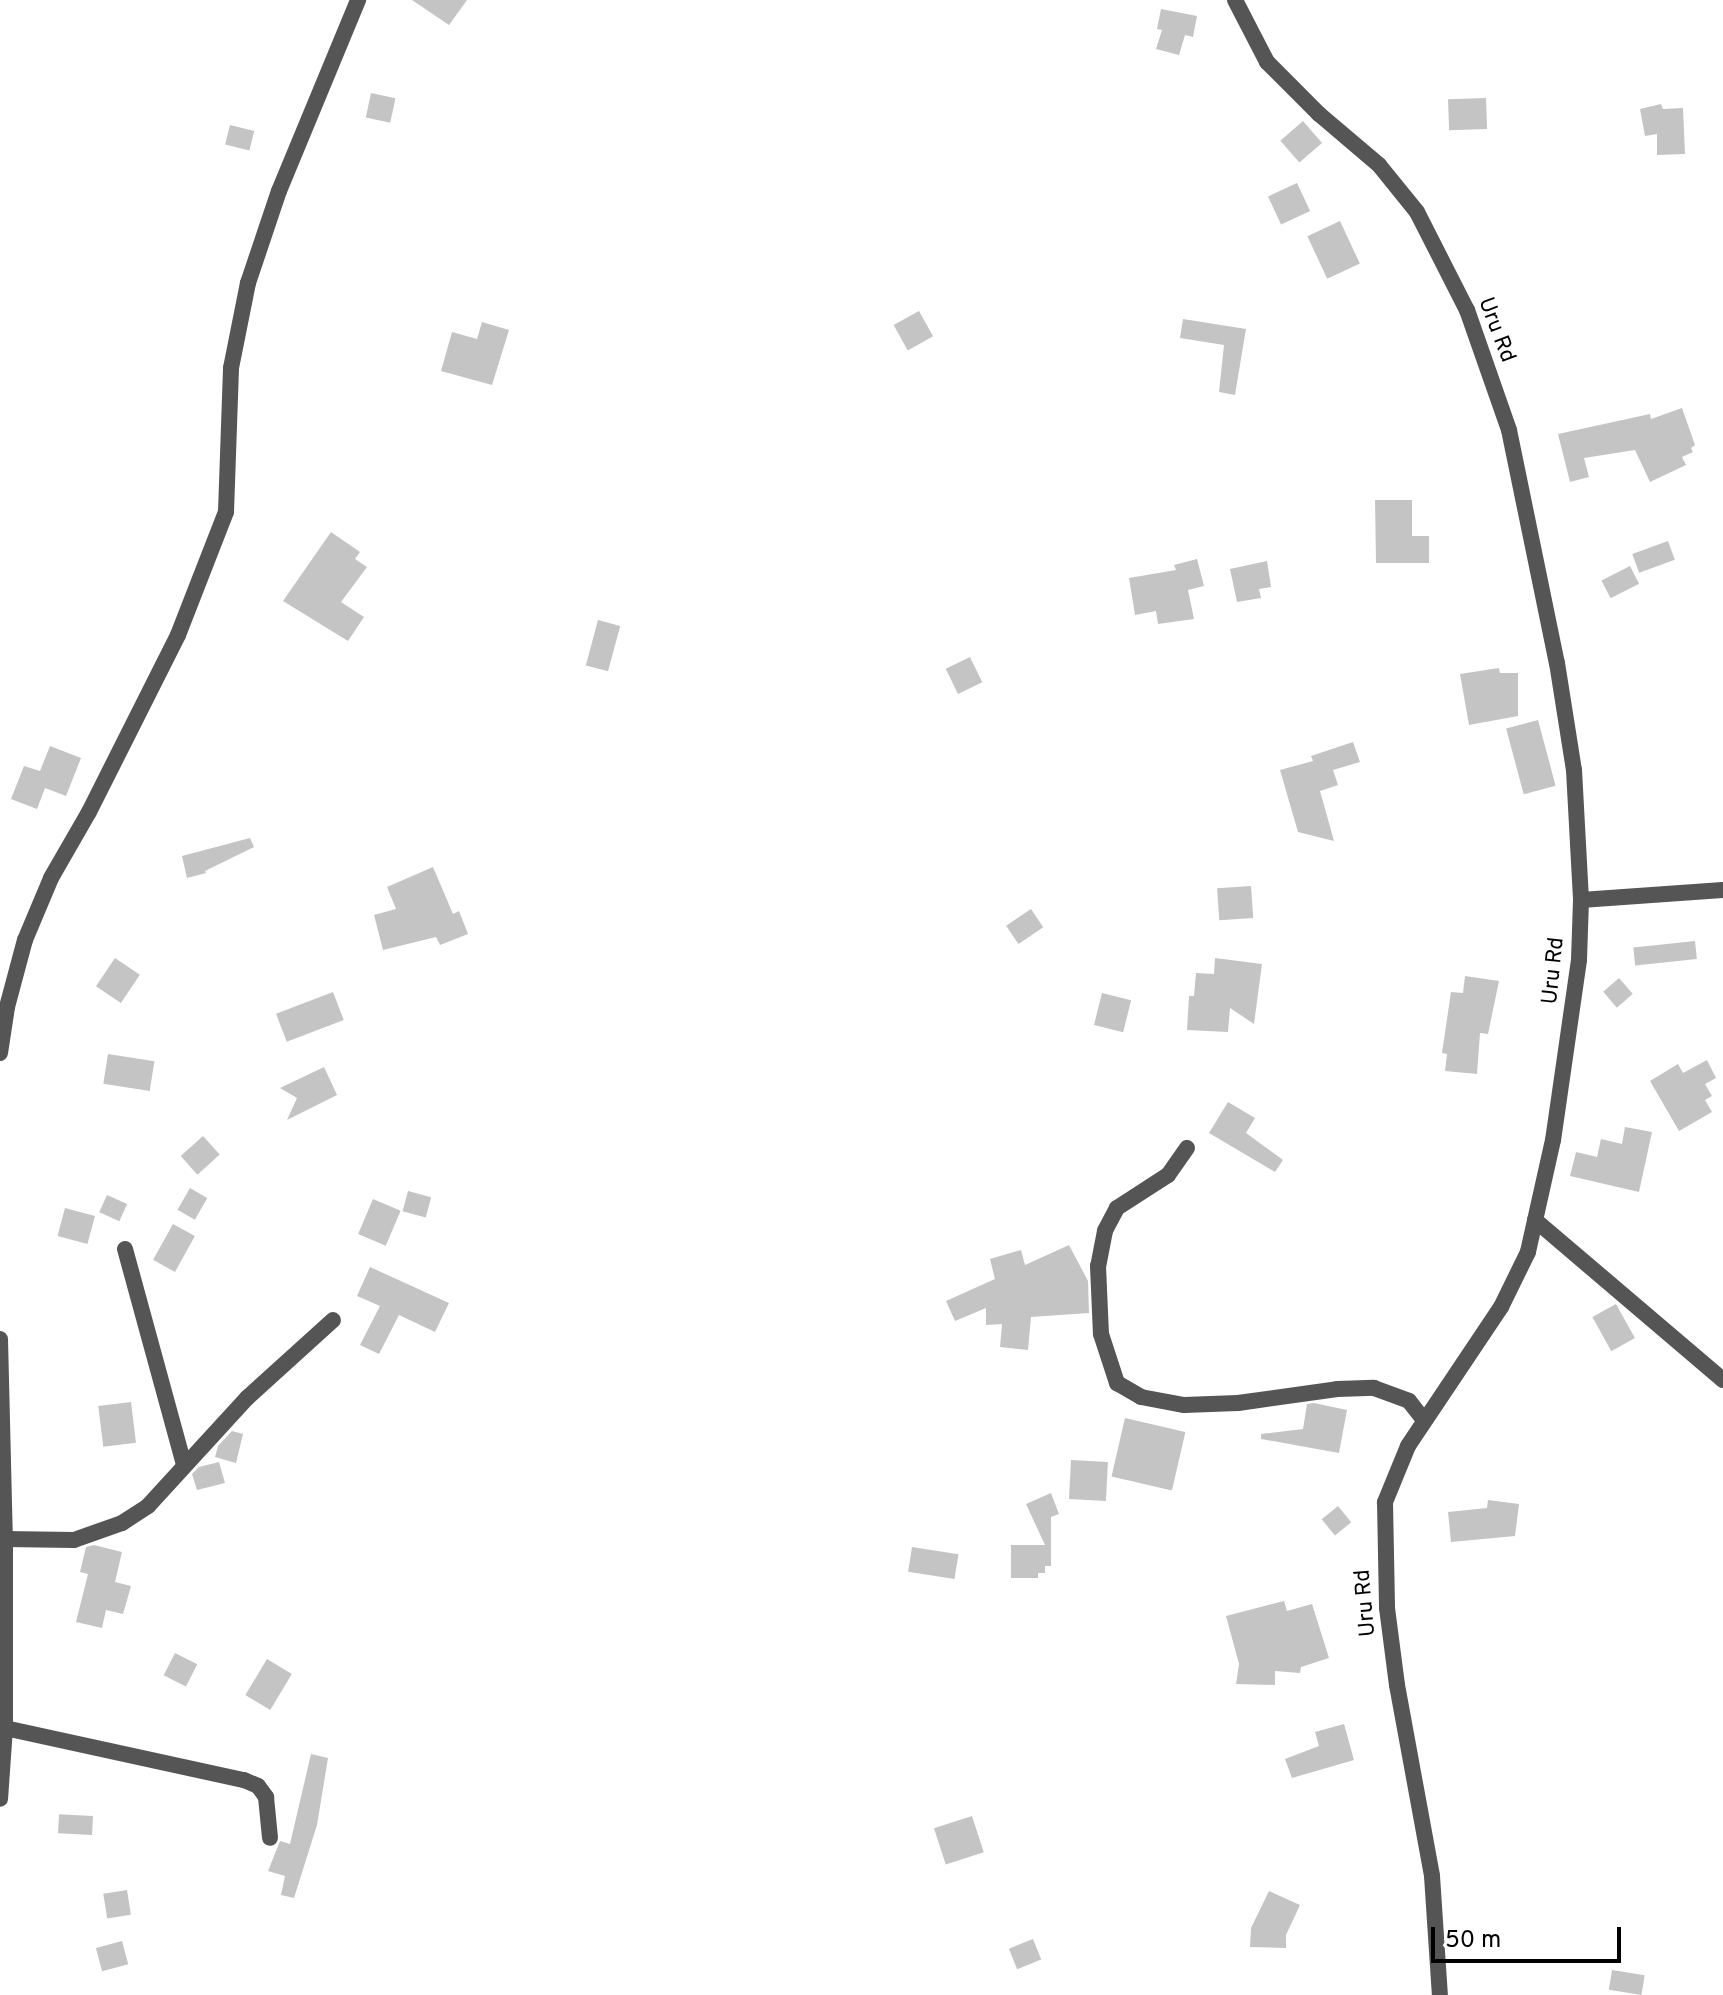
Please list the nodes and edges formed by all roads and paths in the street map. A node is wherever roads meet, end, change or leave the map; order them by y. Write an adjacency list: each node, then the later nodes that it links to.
1 (358, 0): 5 (street)
2 (1235, 0): 4 (street, Uru Rd)
3 (1723, 890): 4 (street)
4 (1581, 900): 7 (street, Uru Rd)
5 (0, 1053)
6 (1187, 1148): 12 (street)
7 (1535, 1220): 11 (street); 12 (street, Uru Rd)
8 (125, 1249): 13 (street)
9 (333, 1320): 13 (street)
10 (0, 1339): 14 (street)
11 (1723, 1380)
12 (1424, 1420): 19 (street, Uru Rd)
13 (184, 1464): 15 (street)
14 (2, 1473): 15 (street)
15 (5, 1539): 16 (street)
16 (5, 1728): 17 (street); 18 (street)
17 (0, 1799)
18 (270, 1838)
19 (1440, 1995)

